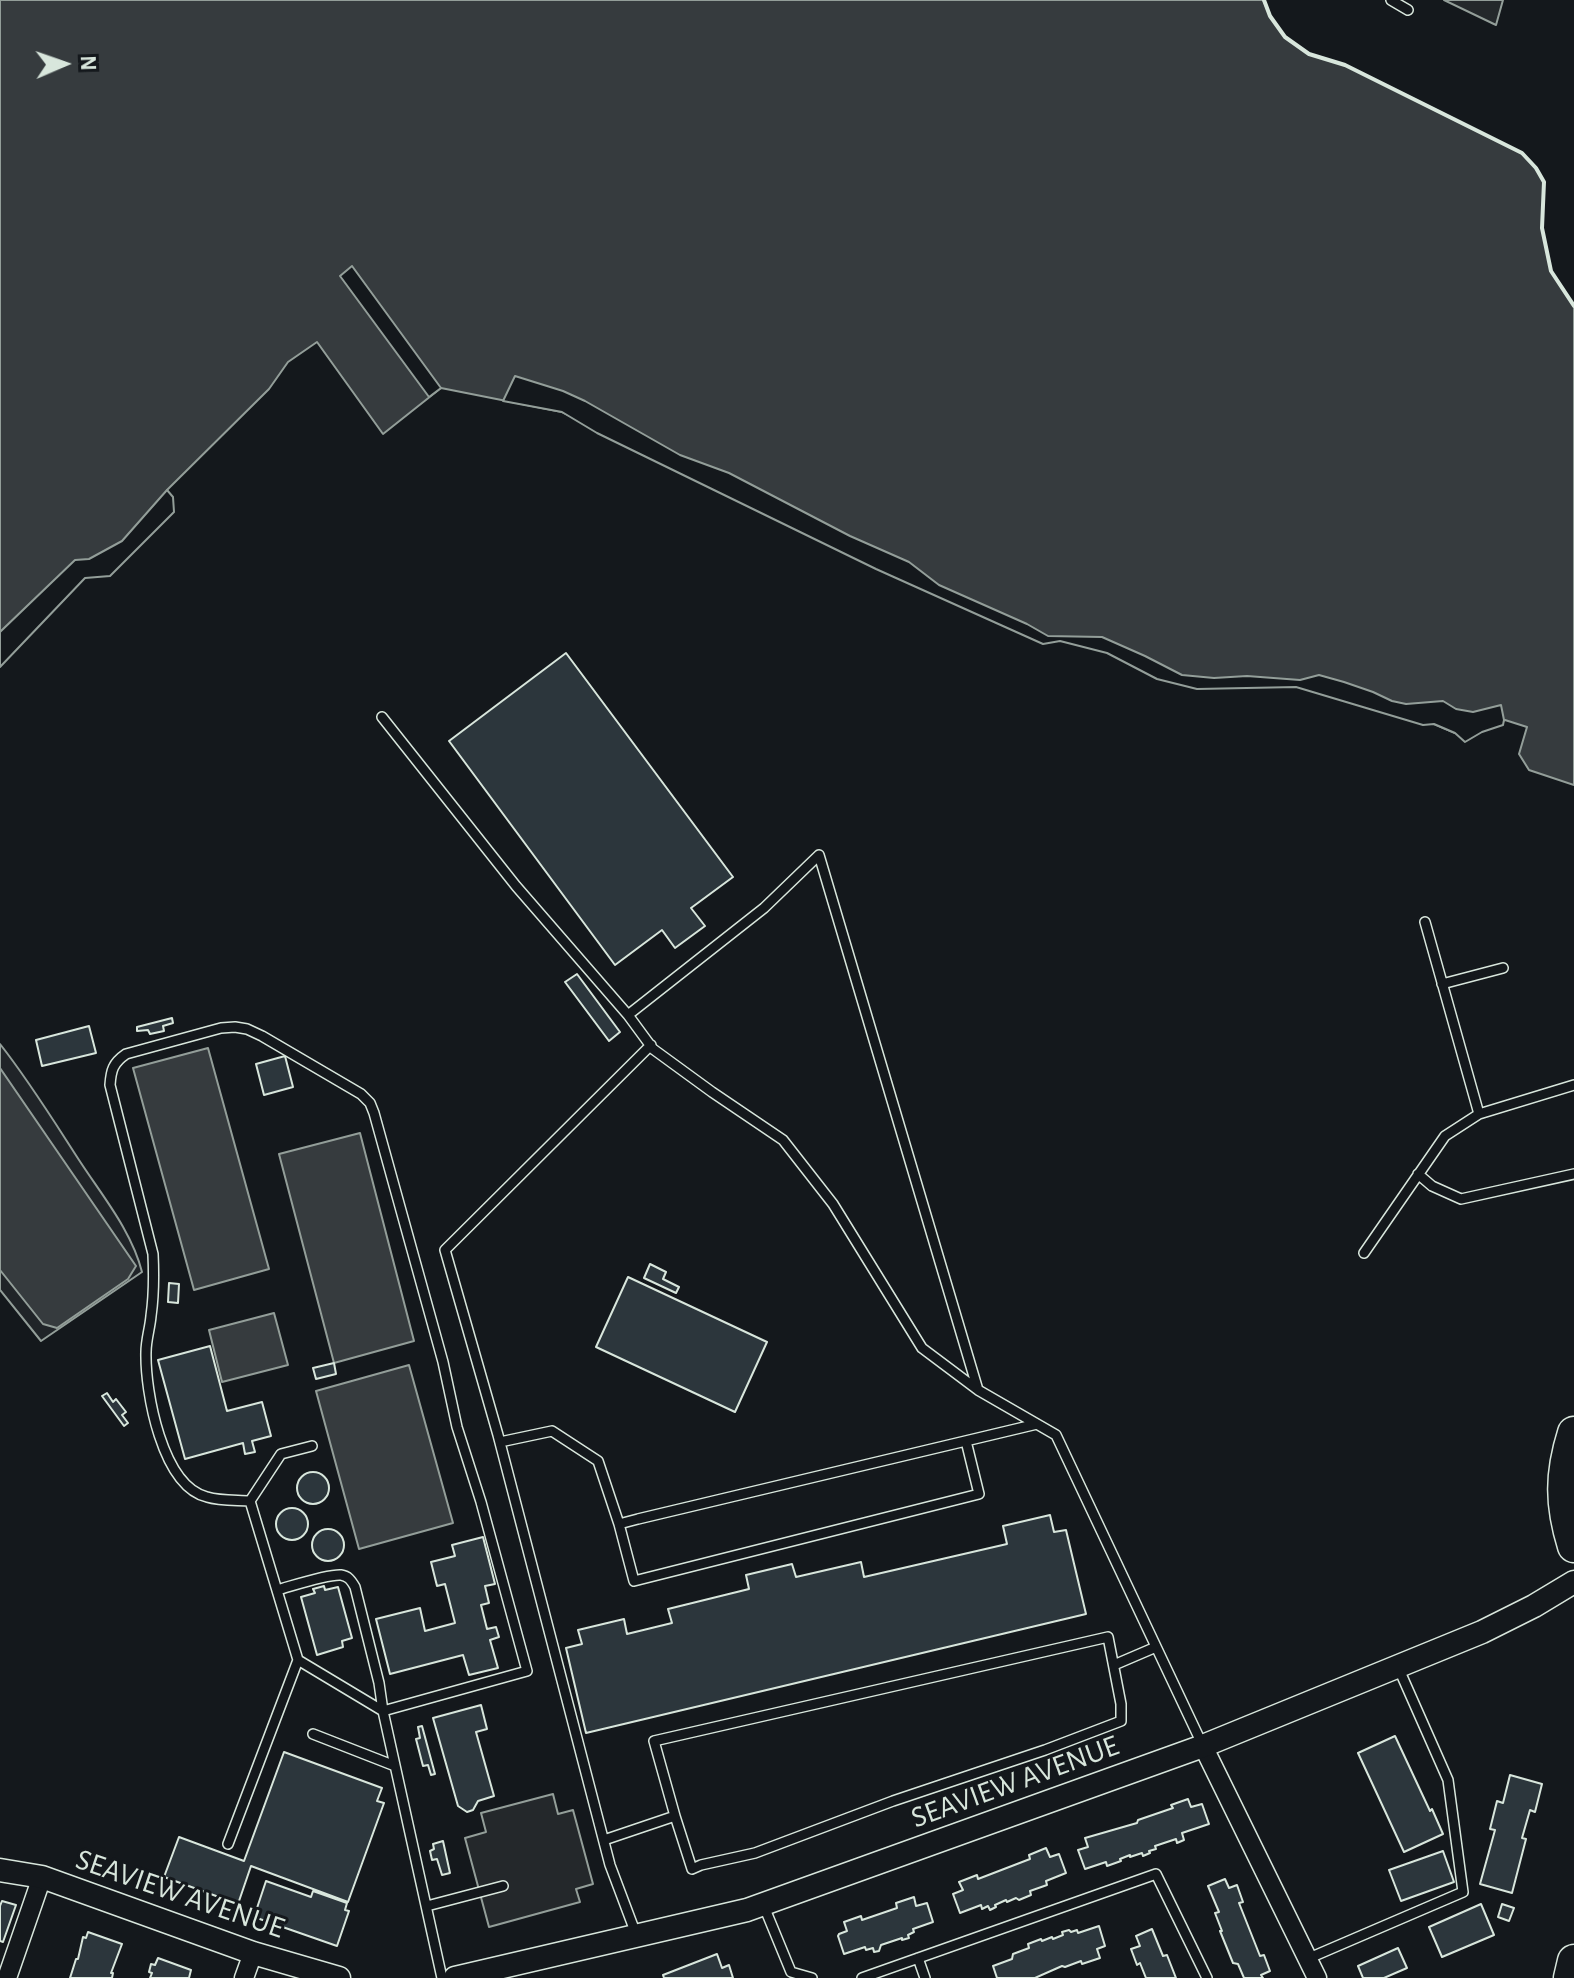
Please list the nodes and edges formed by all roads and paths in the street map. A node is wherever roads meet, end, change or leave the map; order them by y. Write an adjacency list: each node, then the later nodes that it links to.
1 (1391, 0): 2 (lane)
2 (1408, 10)
3 (382, 717): 7 (lane)
4 (1425, 922): 6 (lane)
5 (1503, 968): 6 (lane)
6 (1442, 984): 10 (lane)
7 (628, 1015): 8 (lane); 14 (lane)
8 (651, 1045): 14 (lane); 18 (lane)
9 (1574, 1085): 10 (lane)
10 (1479, 1114): 11 (lane)
11 (1418, 1174): 12 (lane); 13 (lane)
12 (1574, 1174)
13 (1364, 1253)
14 (978, 1390): 15 (lane)
15 (1037, 1424): 17 (lane); 25 (lane)
16 (1574, 1433): 22 (highway)
17 (966, 1441): 21 (lane); 21 (lane)
18 (500, 1442): 21 (lane); 34 (lane)
19 (312, 1446): 20 (lane)
20 (250, 1501): 24 (lane); 29 (lane)
21 (619, 1524)
22 (1574, 1546)
23 (1574, 1582): 28 (street, SEAVIEW AVENUE)
24 (277, 1590): 26 (lane); 29 (lane)
25 (1156, 1647): 27 (lane); 31 (lane)
26 (298, 1660): 29 (lane); 35 (lane)
27 (1114, 1665): 33 (lane); 33 (lane)
28 (1398, 1667): 31 (street, SEAVIEW AVENUE); 44 (lane)
29 (383, 1711): 32 (lane)
30 (313, 1734): 32 (lane)
31 (1203, 1746): 39 (street, SEAVIEW AVENUE); 44 (street)
32 (395, 1766): 40 (lane)
33 (675, 1816): 34 (lane)
34 (604, 1840): 41 (lane)
35 (228, 1844)
36 (0, 1870): 37 (street, SEAVIEW AVENUE)
37 (42, 1877): 42 (street, SEAVIEW AVENUE); 47 (street)
38 (503, 1886): 40 (lane)
39 (763, 1904): 41 (street, SEAVIEW AVENUE); 52 (lane)
40 (427, 1906): 50 (lane)
41 (636, 1936): 46 (street, SEAVIEW AVENUE)
42 (253, 1953): 48 (street); 49 (street, SEAVIEW AVENUE)
43 (918, 1958): 53 (lane); 54 (lane); 55 (lane)
44 (1307, 1959): 56 (street)
45 (1574, 1961): 57 (highway)
46 (487, 1974): 51 (street, SEAVIEW AVENUE)
47 (7, 1978)
48 (244, 1978)
49 (339, 1978)
50 (442, 1978)
51 (455, 1978)
52 (812, 1978)
53 (862, 1978)
54 (925, 1978)
55 (1207, 1978)
56 (1317, 1978)
57 (1570, 1978)

